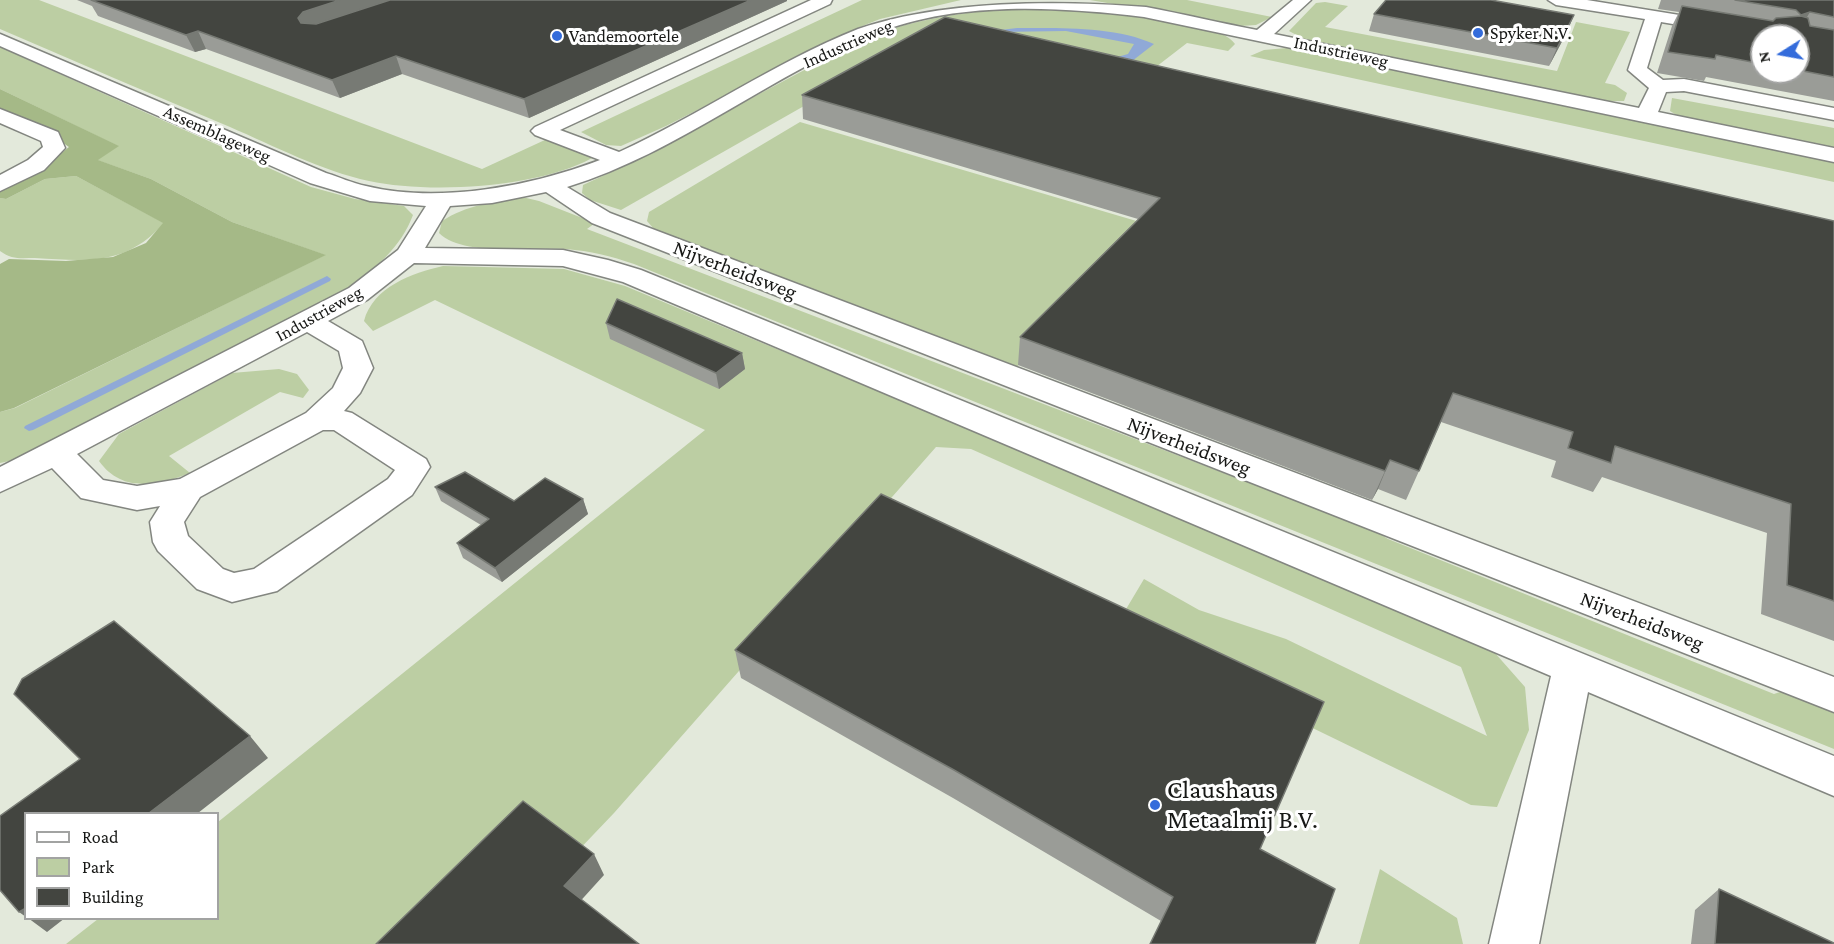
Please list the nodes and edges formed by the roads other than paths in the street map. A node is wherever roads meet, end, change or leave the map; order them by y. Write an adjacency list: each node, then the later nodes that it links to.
1 (824, 0): 15 (street)
2 (1303, 0): 8 (street)
3 (1556, 0): 6 (street)
4 (1003, 2): 5 (street, Industrieweg); 8 (street, Industrieweg)
5 (977, 3): 15 (street, Industrieweg)
6 (1654, 17): 7 (street); 10 (street)
7 (1750, 32)
8 (1262, 36): 13 (street, Industrieweg)
9 (0, 39): 18 (street, Assemblageweg)
10 (1659, 87): 11 (street); 13 (street)
11 (1834, 114)
12 (0, 115): 17 (street)
13 (1646, 116): 14 (street, Industrieweg)
14 (1834, 155)
15 (618, 159): 16 (street, Industrieweg)
16 (550, 183): 18 (street, Industrieweg); 26 (street, Nijverheidsweg)
17 (0, 184)
18 (443, 198): 19 (street, Industrieweg)
19 (408, 255): 20 (street, Industrieweg); 25 (street, Nijverheidsweg)
20 (308, 321): 21 (street); 22 (street, Industrieweg)
21 (317, 420): 24 (street); 24 (street)
22 (56, 452): 23 (street, Industrieweg); 24 (street)
23 (0, 481)
24 (188, 489)
25 (1574, 669): 27 (street, Nijverheidsweg); 28 (street)
26 (1834, 695)
27 (1834, 776)
28 (1514, 944)

